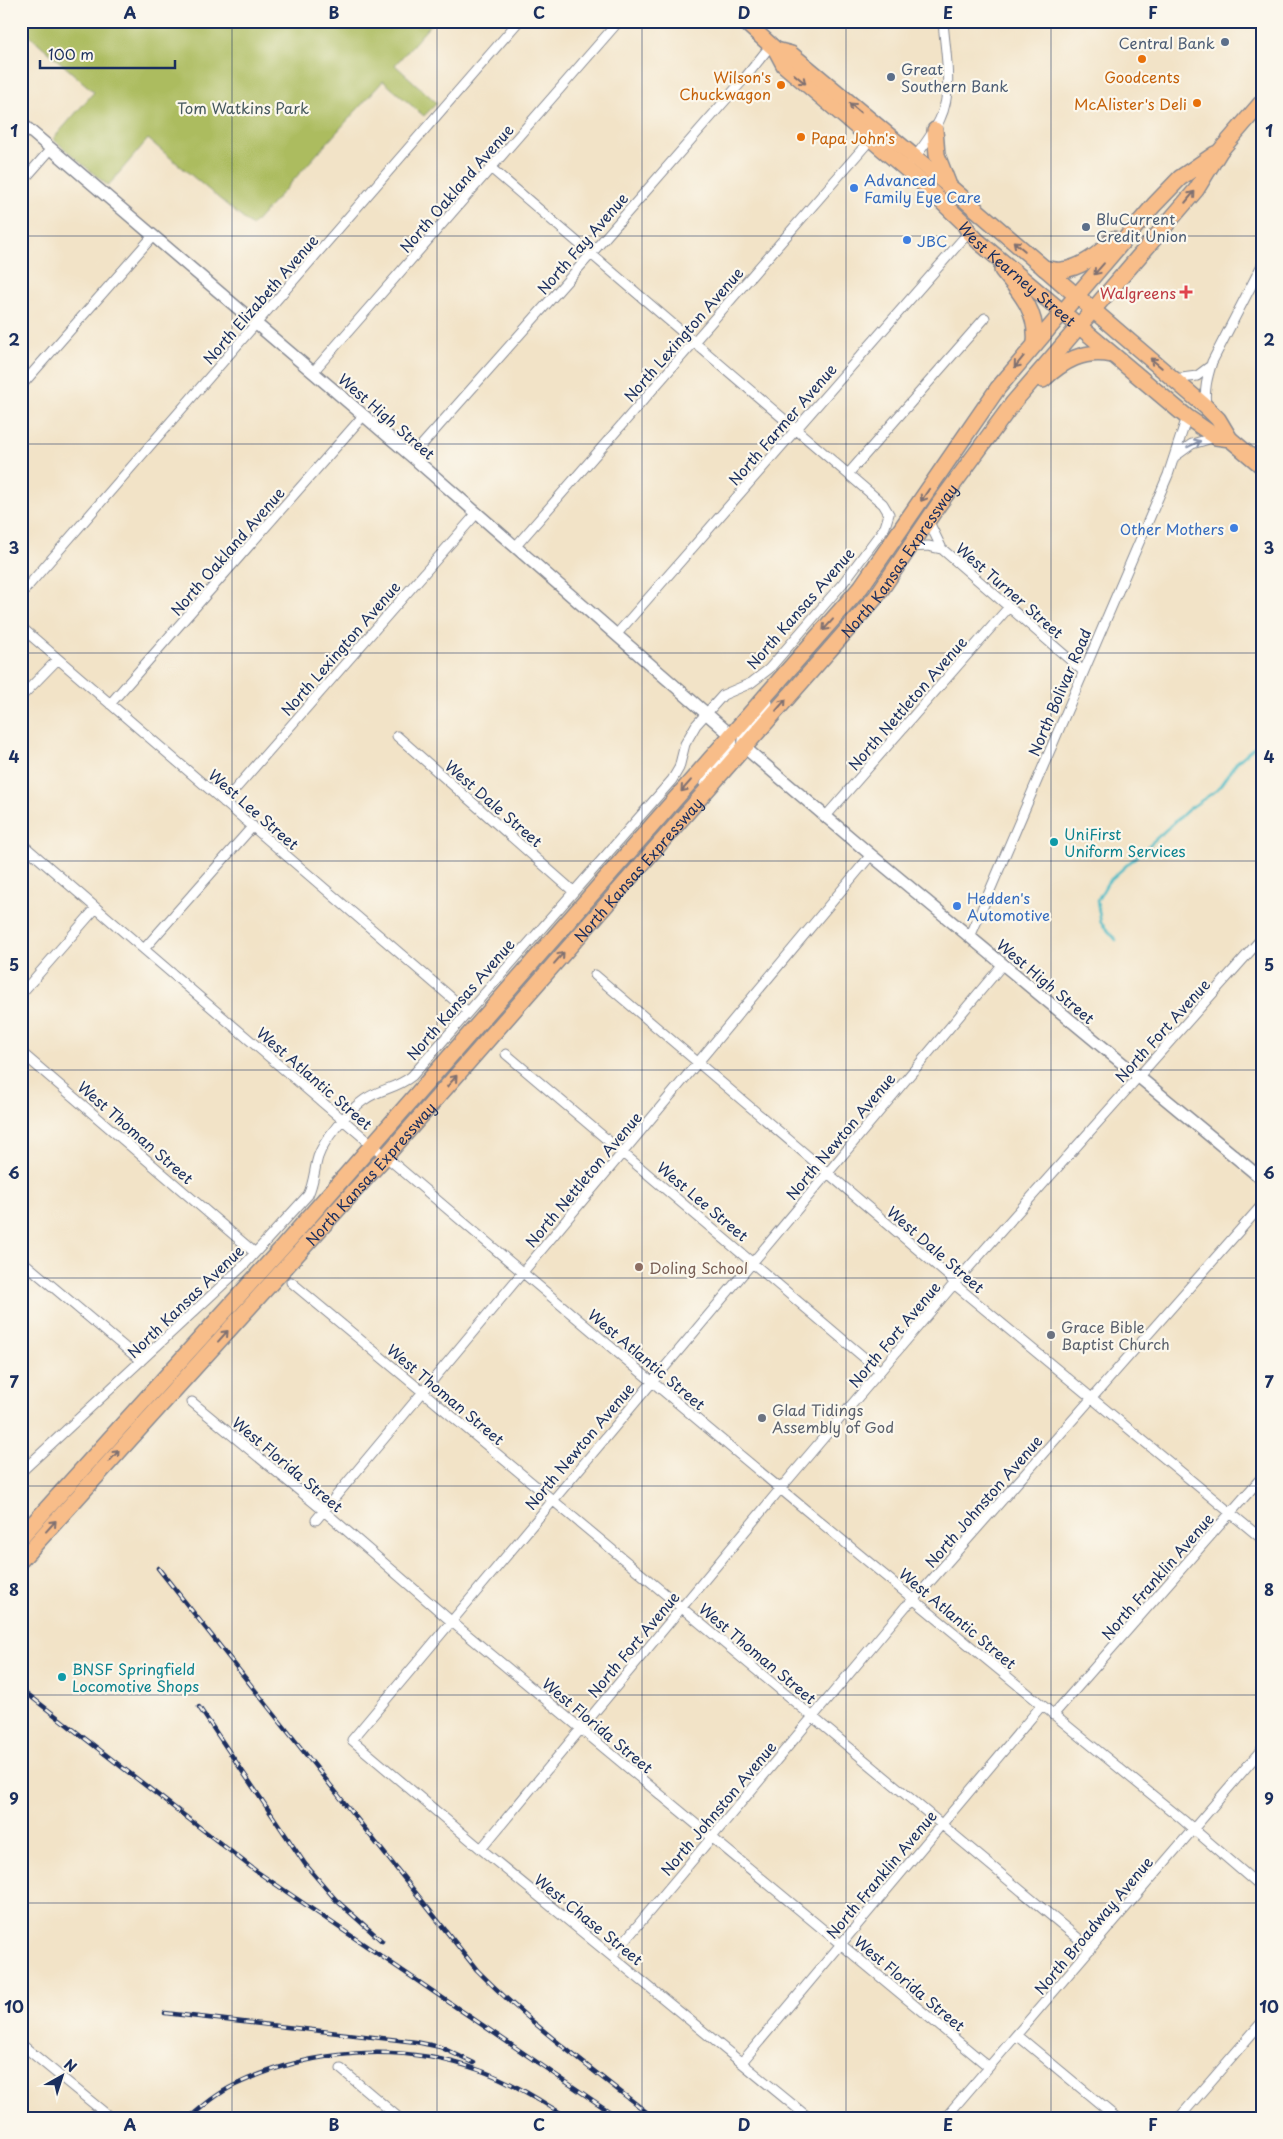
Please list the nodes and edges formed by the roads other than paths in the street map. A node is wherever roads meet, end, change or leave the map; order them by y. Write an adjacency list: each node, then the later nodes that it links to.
1 (519, 21): 26 (street, North Elizabeth Avenue)
2 (619, 21): 13 (street, North Oakland Avenue)
3 (744, 21): 5 (main road, West Kearney Street)
4 (943, 21): 8 (street)
5 (773, 47): 9 (main road, West Kearney Street, one-way to 9); 12 (main road, West Kearney Street, one-way to 5); 19 (street, North Fay Avenue)
6 (1262, 102): 11 (main road, North Kansas Expressway)
7 (21, 123): 10 (street, West High Street)
8 (935, 130): 12 (street); 16 (main road)
9 (871, 140): 12 (main road, West Kearney Street); 28 (street, North Lexington Avenue)
10 (51, 149): 15 (street); 17 (street, West High Street)
11 (1220, 151): 14 (main road, North Kansas Expressway); 23 (main road, North Kansas Expressway, one-way to 11)
12 (911, 163): 16 (main road, West Kearney Street); 18 (main road, West Kearney Street)
13 (492, 169): 19 (street); 32 (street, North Oakland Avenue)
14 (1180, 178): 21 (main road); 22 (main road, North Kansas Expressway, one-way to 22)
15 (21, 183)
16 (951, 189): 21 (main road, West Kearney Street, one-way to 16)
17 (153, 236): 26 (street, West High Street); 34 (street)
18 (974, 237): 24 (main road, West Kearney Street); 29 (main road); 38 (street, North Farmer Avenue)
19 (591, 254): 28 (street); 41 (street, North Fay Avenue)
20 (1262, 266): 31 (street)
21 (1044, 268): 22 (main road, West Kearney Street)
22 (1076, 295): 23 (main road, West Kearney Street); 24 (main road, North Kansas Expressway)
23 (1093, 310): 27 (main road, North Kansas Expressway); 33 (main road, West Kearney Street, one-way to 23)
24 (1062, 312): 27 (main road, West Kearney Street); 29 (main road, North Kansas Expressway)
25 (985, 318): 44 (street)
26 (257, 323): 32 (street, West High Street); 50 (street, North Elizabeth Avenue)
27 (1079, 327): 30 (main road, West Kearney Street); 40 (main road, North Kansas Expressway)
28 (695, 341): 38 (street); 47 (street, North Lexington Avenue)
29 (1035, 343): 56 (main road, North Kansas Expressway, one-way to 56)
30 (1112, 355): 37 (main road, West Kearney Street); 40 (main road)
31 (1212, 362): 33 (street); 35 (street)
32 (313, 372): 36 (street, West High Street)
33 (1174, 379): 35 (main road, West Kearney Street)
34 (21, 386)
35 (1206, 407): 39 (main road, West Kearney Street)
36 (364, 415): 41 (street, West High Street); 58 (street, North Oakland Avenue)
37 (1187, 417): 39 (main road, West Kearney Street); 42 (street, North Bolivar Road)
38 (796, 428): 44 (street); 53 (street, North Farmer Avenue)
39 (1223, 438): 42 (street, one-way to 39); 43 (main road, West Kearney Street)
40 (976, 452): 46 (main road, North Kansas Expressway)
41 (412, 456): 45 (street, West High Street)
42 (1174, 458): 55 (street, North Bolivar Road)
43 (1262, 466)
44 (848, 474): 59 (street, North Kansas Avenue)
45 (477, 513): 47 (street, West High Street); 64 (street, North Lexington Avenue)
46 (928, 520): 48 (main road, North Kansas Expressway); 49 (street, West Turner Street)
47 (516, 546): 53 (street, West High Street)
48 (910, 547): 49 (street, West Turner Street); 62 (main road, North Kansas Expressway, one-way to 48)
49 (942, 550): 51 (street, West Turner Street)
50 (21, 594)
51 (1009, 607): 55 (street, West Turner Street); 65 (street, North Nettleton Avenue)
52 (21, 627): 54 (street, West Lee Street)
53 (616, 635): 59 (street, West High Street)
54 (58, 659): 57 (street); 58 (street, West Lee Street)
55 (1083, 671): 71 (street, North Bolivar Road)
56 (779, 680): 60 (main road, North Kansas Expressway); 62 (street)
57 (21, 697)
58 (110, 704): 64 (street, West Lee Street)
59 (706, 713): 60 (street, West High Street); 69 (street, North Kansas Avenue)
60 (731, 735): 63 (street); 83 (main road, North Kansas Expressway, one-way to 83)
61 (397, 736): 69 (street, West Dale Street)
62 (744, 747): 63 (main road, North Kansas Expressway); 65 (street, West High Street)
63 (697, 801): 85 (main road, North Kansas Expressway, one-way to 63)
64 (224, 802): 66 (street, West Lee Street)
65 (826, 816): 68 (street, West High Street)
66 (253, 826): 73 (street); 77 (street, West Lee Street)
67 (21, 843): 70 (street, West Atlantic Street)
68 (871, 855): 71 (street, West High Street); 80 (street, North Nettleton Avenue)
69 (573, 891): 77 (street, North Kansas Avenue)
70 (96, 908): 73 (street, West Atlantic Street); 76 (street)
71 (970, 937): 74 (street, West High Street)
72 (1262, 938): 81 (street, North Fort Avenue)
73 (144, 949): 82 (street, West Atlantic Street)
74 (1002, 964): 81 (street, West High Street); 86 (street, North Newton Avenue)
75 (595, 975): 80 (street, West Dale Street)
76 (21, 994)
77 (468, 1012): 82 (street, North Kansas Avenue)
78 (21, 1052): 89 (street, West Thoman Street)
79 (506, 1054): 84 (street, West Lee Street)
80 (699, 1063): 84 (street, North Nettleton Avenue); 86 (street, West Dale Street)
81 (1138, 1077): 87 (street, West High Street); 94 (street, North Fort Avenue)
82 (343, 1121): 83 (street, West Atlantic Street); 89 (street, North Kansas Avenue)
83 (372, 1145): 85 (street, West Atlantic Street); 108 (main road, North Kansas Expressway)
84 (624, 1152): 91 (street, West Lee Street); 92 (street, North Nettleton Avenue)
85 (385, 1157): 92 (street, West Atlantic Street); 110 (main road, North Kansas Expressway, one-way to 85)
86 (827, 1172): 91 (street, North Newton Avenue); 94 (street, West Dale Street)
87 (1262, 1179)
88 (1262, 1205): 99 (street, North Johnston Avenue)
89 (255, 1253): 95 (street, North Kansas Avenue)
90 (21, 1260): 95 (street)
91 (752, 1261): 96 (street, West Lee Street); 97 (street, North Newton Avenue)
92 (522, 1272): 97 (street, West Atlantic Street); 98 (street, North Nettleton Avenue)
93 (291, 1282): 98 (street, West Thoman Street)
94 (954, 1284): 96 (street, North Fort Avenue); 99 (street, West Dale Street)
95 (141, 1361): 101 (street, North Kansas Avenue)
96 (880, 1371): 103 (street, North Fort Avenue)
97 (651, 1381): 103 (street, West Atlantic Street); 104 (street, North Newton Avenue)
98 (423, 1392): 104 (street, West Thoman Street); 105 (street, North Nettleton Avenue)
99 (1092, 1398): 106 (street, West Dale Street); 111 (street, North Johnston Avenue)
100 (192, 1402): 105 (street, West Florida Street)
101 (21, 1472)
102 (1262, 1477): 106 (street, North Franklin Avenue)
103 (781, 1488): 111 (street, West Atlantic Street); 112 (street, North Fort Avenue)
104 (552, 1500): 112 (street, West Thoman Street); 113 (street, North Newton Avenue)
105 (324, 1511): 107 (street, North Nettleton Avenue); 113 (street, West Florida Street)
106 (1230, 1513): 109 (street, West Dale Street); 115 (street, North Franklin Avenue)
107 (316, 1520)
108 (21, 1537)
109 (1262, 1539)
110 (21, 1560)
111 (914, 1600): 114 (street, West Atlantic Street); 116 (street, North Johnston Avenue)
112 (682, 1607): 116 (street, West Thoman Street); 117 (street, North Fort Avenue)
113 (452, 1622): 117 (street, West Florida Street); 118 (street, North Newton Avenue)
114 (1042, 1705): 115 (street, West Atlantic Street); 120 (street, North Franklin Avenue)
115 (1053, 1714): 121 (street, West Atlantic Street)
116 (812, 1717): 120 (street, West Thoman Street); 122 (street, North Johnston Avenue)
117 (581, 1729): 122 (street, West Florida Street); 123 (street, North Fort Avenue)
118 (352, 1740): 123 (street, West Chase Street)
119 (1262, 1749): 121 (street, North Broadway Avenue)
120 (941, 1824): 125 (street, North Franklin Avenue); 126 (street, West Thoman Street)
121 (1193, 1828): 124 (street, West Atlantic Street); 126 (street, North Broadway Avenue)
122 (711, 1836): 125 (street, West Florida Street); 127 (street, North Johnston Avenue)
123 (481, 1849): 127 (street, West Chase Street)
124 (1262, 1888)
125 (840, 1944): 131 (street, North Franklin Avenue); 132 (street, West Florida Street)
126 (1091, 1948): 129 (street, North Broadway Avenue)
127 (612, 1956): 131 (street, West Chase Street)
128 (1262, 2022): 139 (street)
129 (1017, 2035): 132 (street, North Broadway Avenue); 138 (street)
130 (21, 2044): 134 (street)
131 (742, 2062): 136 (street, West Chase Street)
132 (989, 2066): 137 (street, North Broadway Avenue)
133 (342, 2069): 135 (street)
134 (111, 2118)
135 (399, 2118)
136 (810, 2118)
137 (945, 2118)
138 (1117, 2118)
139 (1178, 2118)

